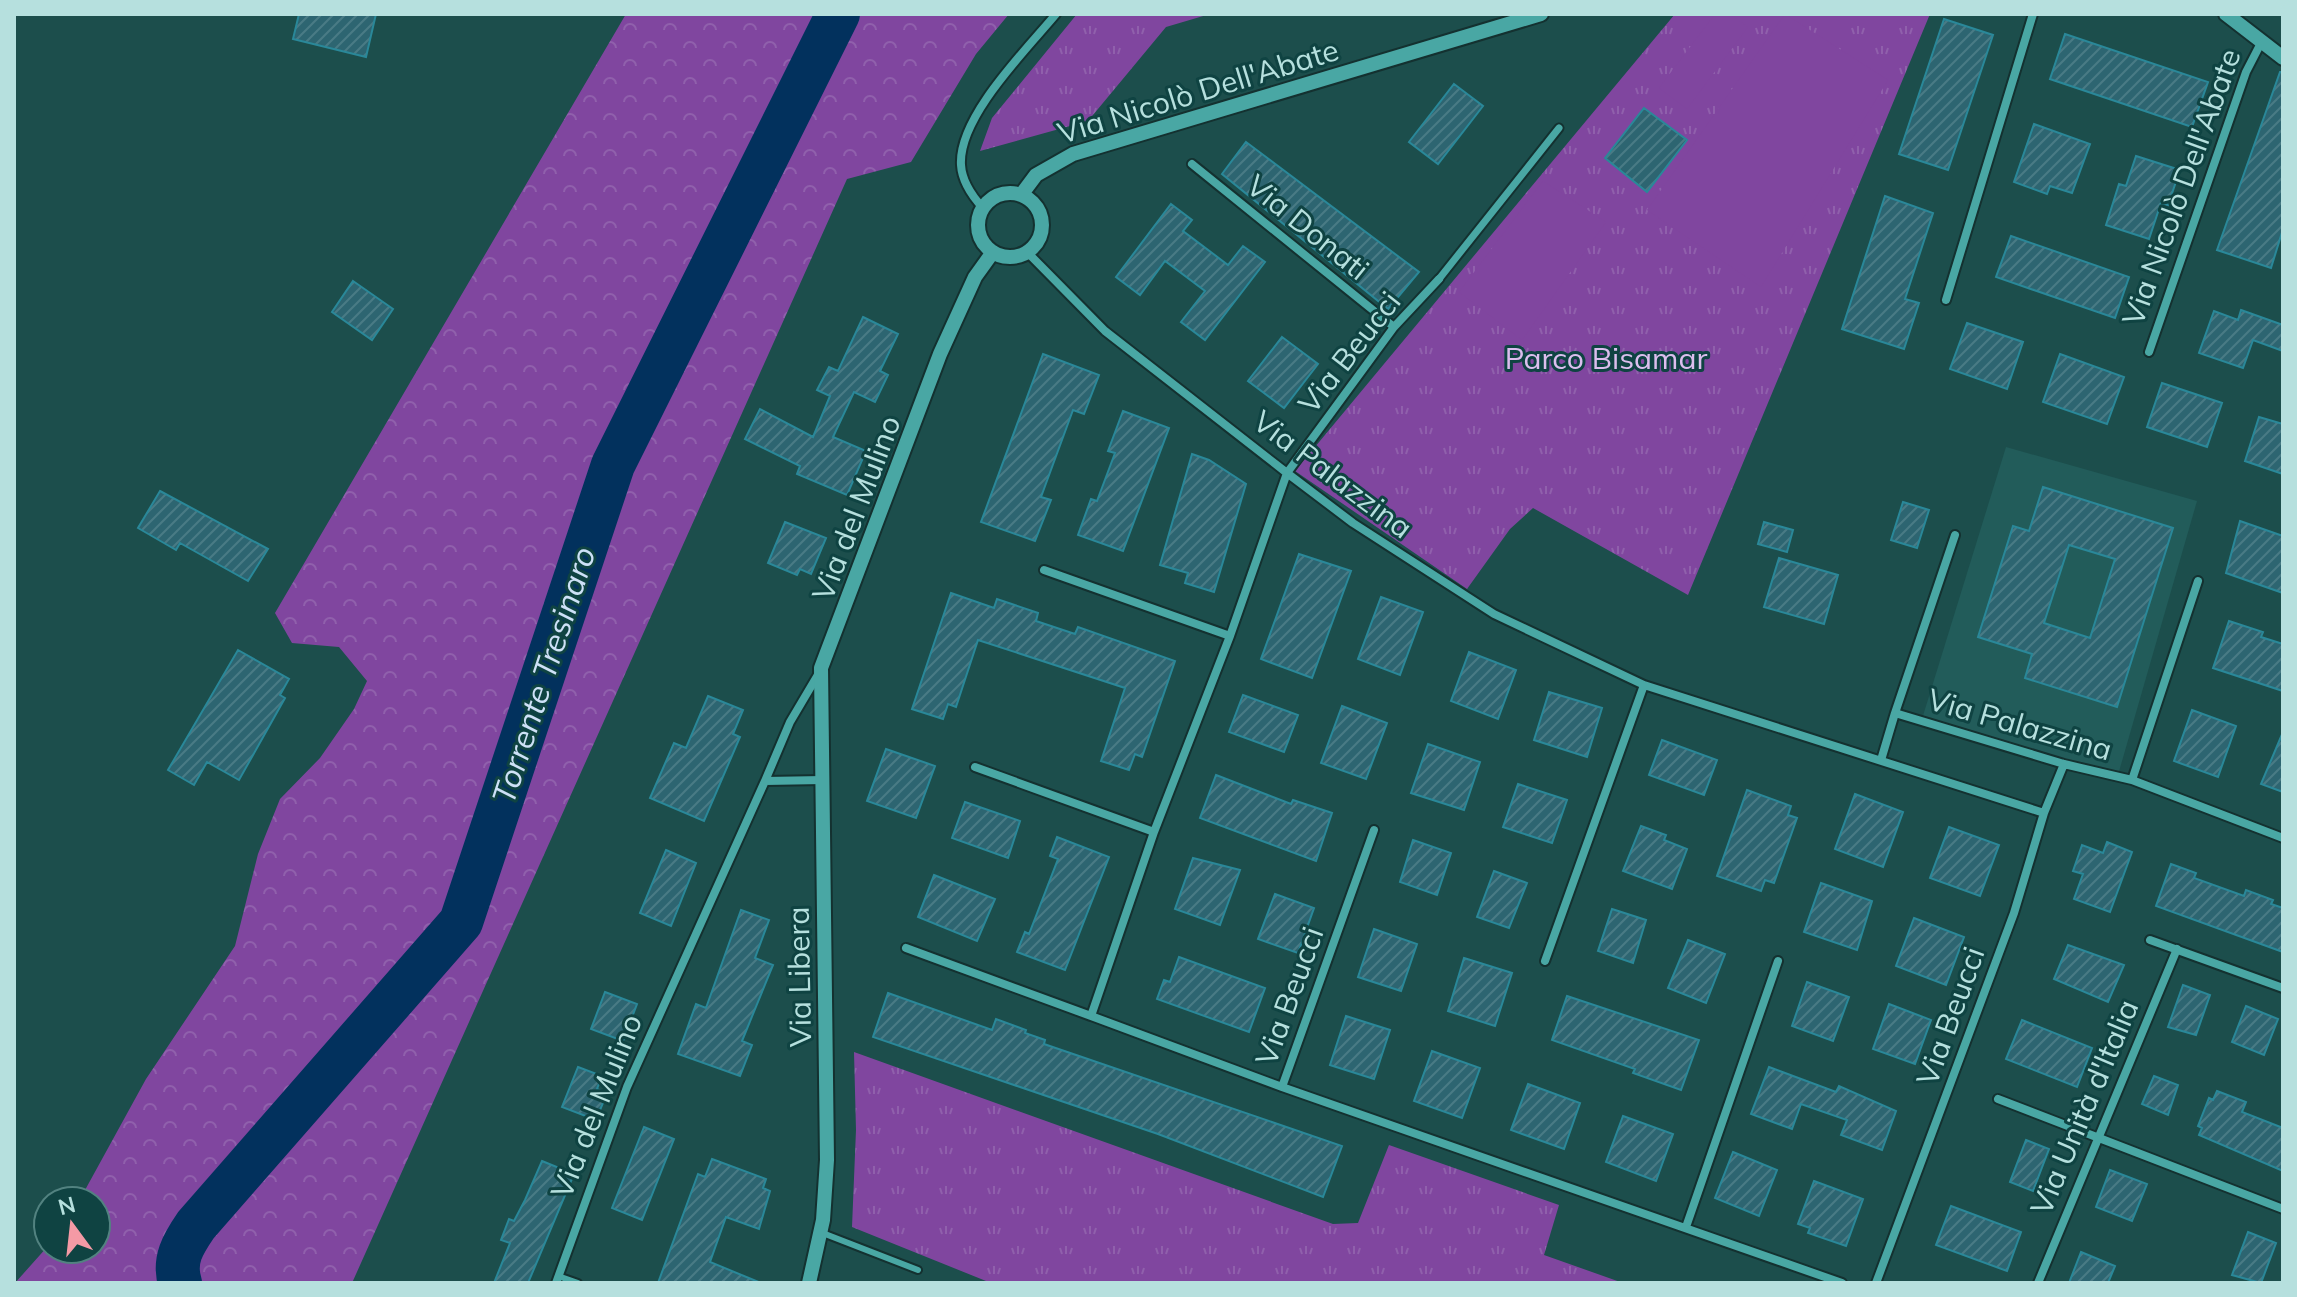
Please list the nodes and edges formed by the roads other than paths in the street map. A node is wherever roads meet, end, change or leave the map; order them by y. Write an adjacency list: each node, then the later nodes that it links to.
1 (1056, 14): 10 (street)
2 (1541, 14): 9 (street, Via Nicolò Dell'Abate)
3 (2033, 14): 14 (street)
4 (2226, 14): 5 (street, Via Nicolò Dell'Abate)
5 (2262, 40): 6 (street, Via Nicolò Dell'Abate); 16 (street, Via Nicolò Dell'Abate)
6 (2283, 58)
7 (1559, 128): 13 (street, Via Beucci)
8 (1192, 164): 15 (street, Via Donati)
9 (1021, 195): 10 (street); 12 (street)
10 (983, 208): 11 (street)
11 (993, 252): 12 (street); 22 (street, Via del Mulino)
12 (1027, 252): 17 (street, Via Palazzina)
13 (1439, 279): 15 (street, Via Beucci)
14 (1946, 300)
15 (1394, 327): 17 (street, Via Beucci)
16 (2149, 352)
17 (1287, 473): 21 (street, Via Beucci); 23 (street, Via Palazzina)
18 (1955, 535): 24 (street, Via Palazzina)
19 (1044, 570): 21 (street)
20 (2198, 581): 29 (street, Via Palazzina)
21 (1230, 636): 33 (street, Via Beucci)
22 (821, 668): 28 (street, Via Libera); 30 (street, Via del Mulino)
23 (1644, 685): 25 (street, Via Palazzina); 38 (street)
24 (1895, 713): 25 (street, Via Palazzina); 26 (street, Via Palazzina)
25 (1881, 760): 31 (street, Via Palazzina)
26 (2064, 764): 29 (street, Via Palazzina); 31 (street, Via Beucci)
27 (975, 767): 33 (street)
28 (823, 780): 30 (street); 47 (street, Via Libera)
29 (2132, 780): 34 (street, Via Palazzina)
30 (765, 781): 49 (street, Via del Mulino)
31 (2044, 813): 53 (street, Via Beucci)
32 (1374, 830): 42 (street, Via Beucci)
33 (1154, 832): 41 (street, Via Beucci)
34 (2283, 838)
35 (2150, 940): 37 (street)
36 (906, 948): 41 (street, Via Beucci)
37 (2177, 949): 40 (street); 44 (street, Via Unità d'Italia)
38 (1545, 961)
39 (1778, 961): 46 (street)
40 (2283, 988)
41 (1091, 1016): 42 (street, Via Beucci)
42 (1282, 1087): 46 (street, Via Beucci)
43 (1998, 1099): 44 (street)
44 (2097, 1135): 45 (street); 54 (street, Via Unità d'Italia)
45 (2283, 1209)
46 (1686, 1227): 52 (street, Via Beucci)
47 (820, 1232): 48 (lane); 51 (street, Via Libera)
48 (918, 1270)
49 (557, 1279): 50 (lane, Via del Mulino)
50 (578, 1283)
51 (809, 1283)
52 (1842, 1283)
53 (1876, 1283)
54 (2038, 1283)

